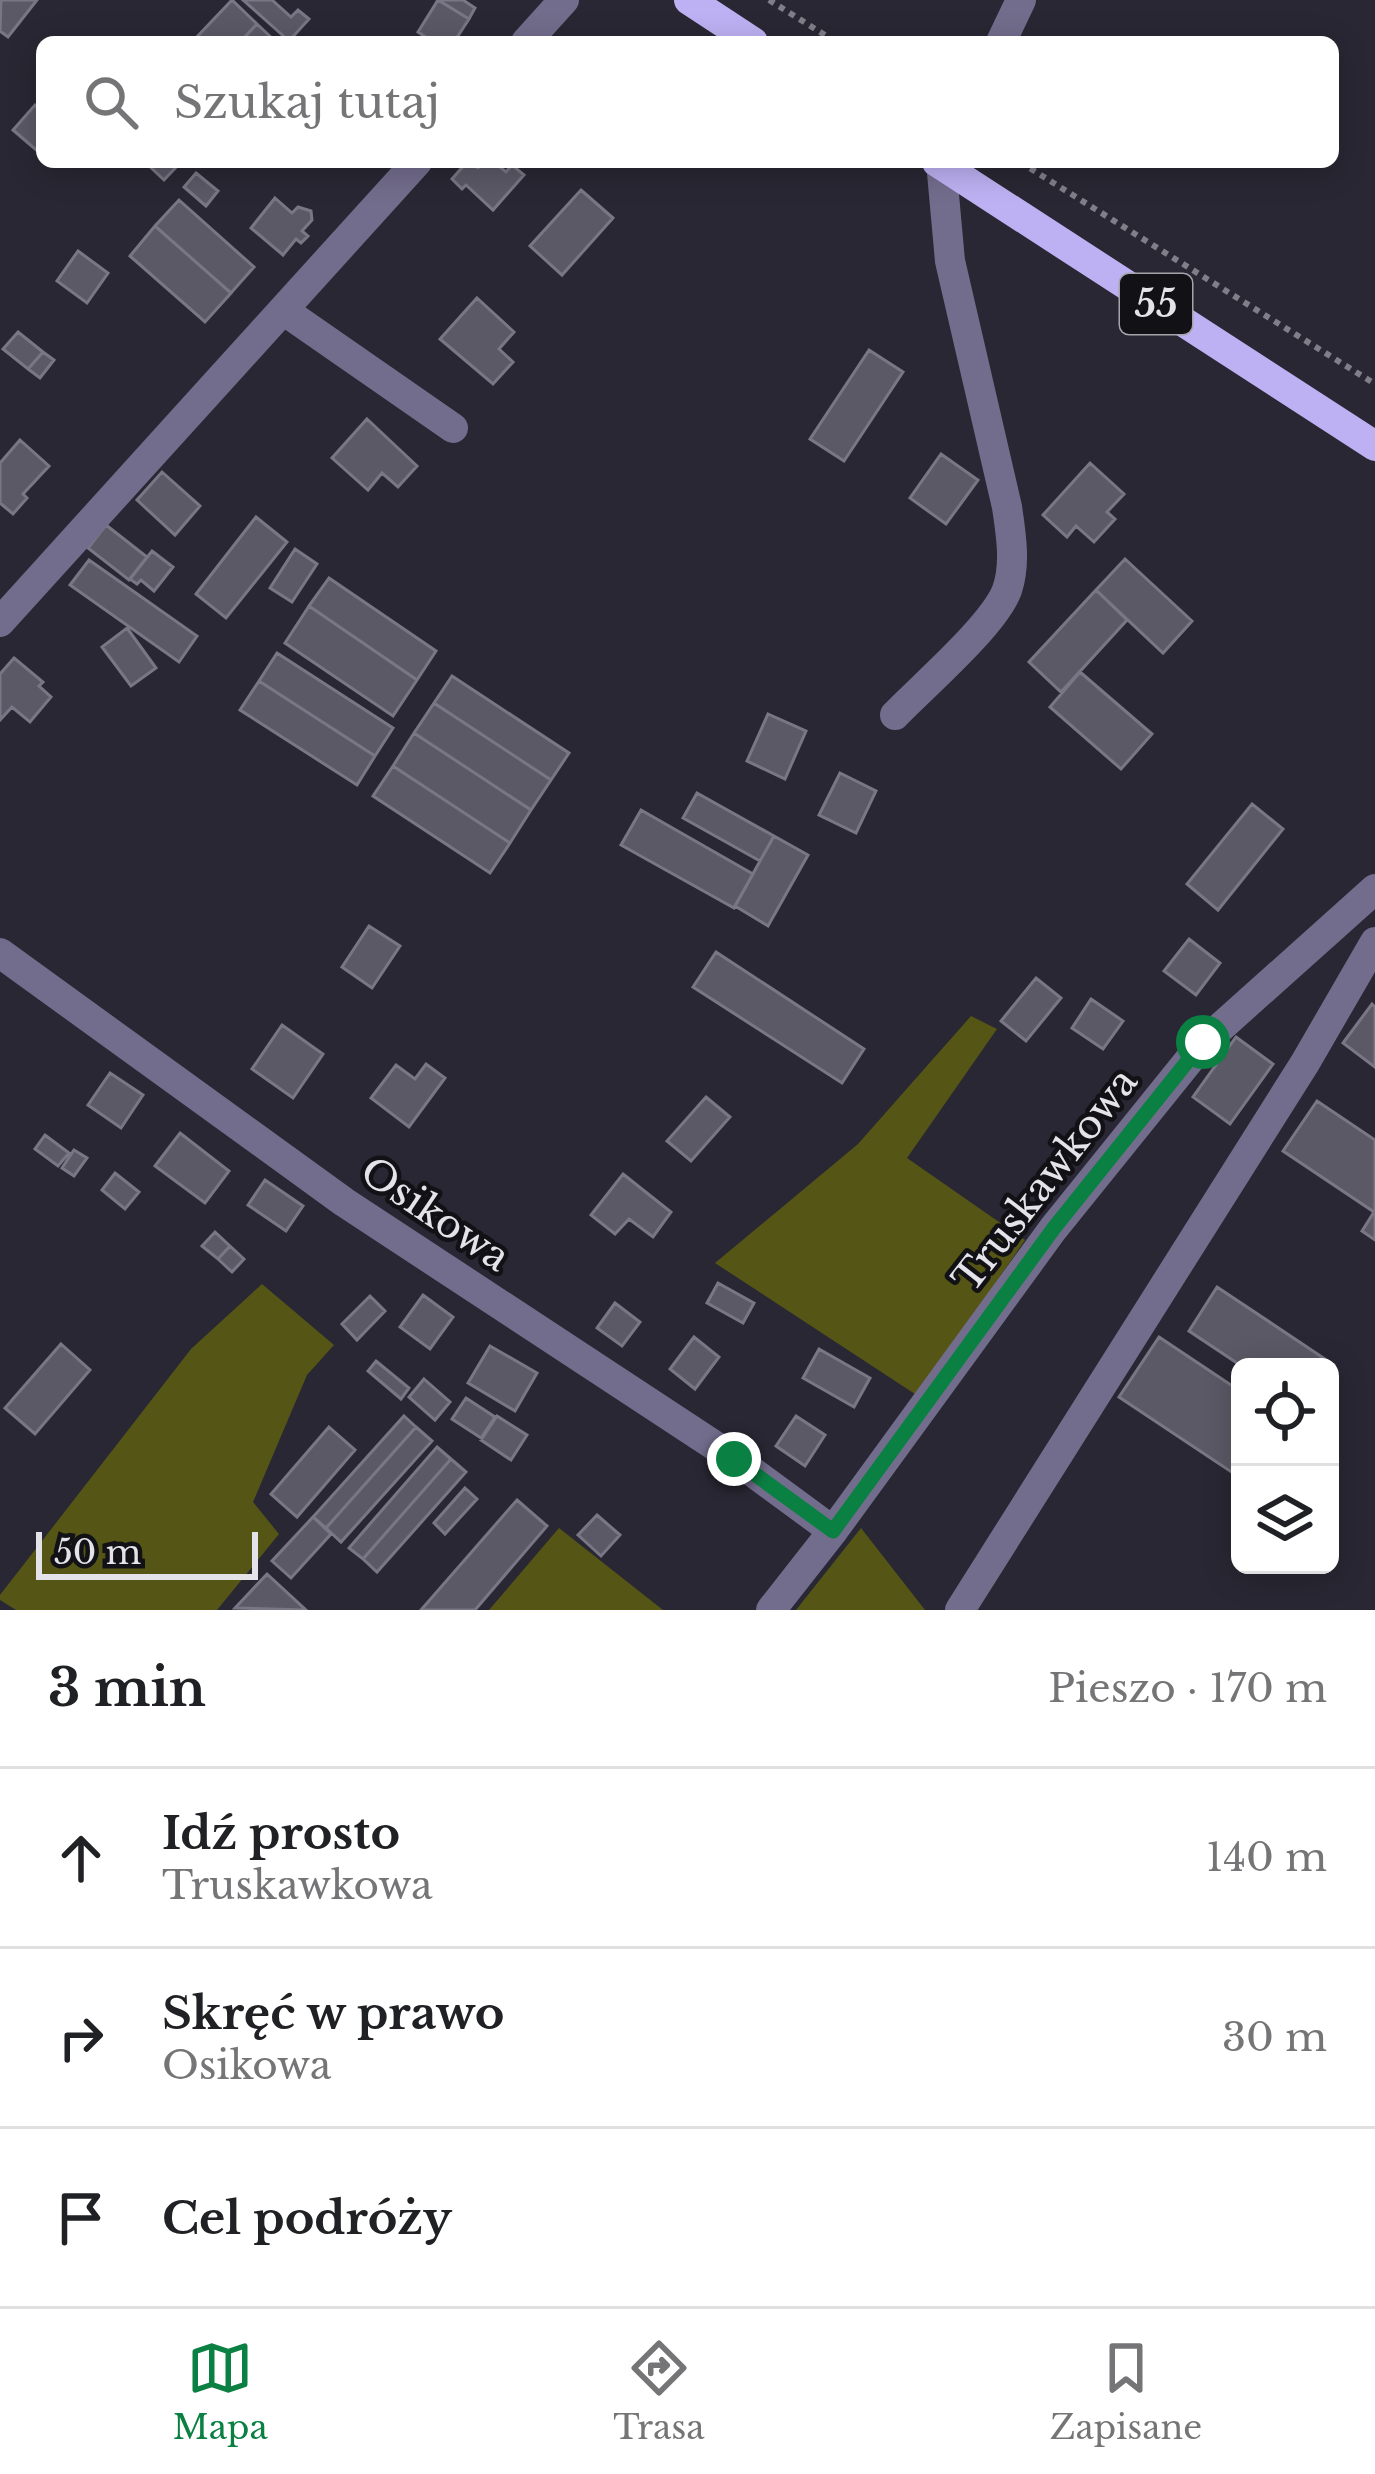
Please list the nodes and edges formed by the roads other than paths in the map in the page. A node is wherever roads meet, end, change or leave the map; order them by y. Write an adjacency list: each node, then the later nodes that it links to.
1 (564, 0): 4 (street)
2 (689, 0): 5 (main road)
3 (1022, 0): 6 (street)
4 (531, 36)
5 (744, 36)
6 (1004, 36)
7 (412, 168): 10 (street)
8 (940, 168): 14 (street)
9 (947, 168): 12 (main road, 55)
10 (283, 310): 11 (street); 13 (street)
11 (453, 428)
12 (1375, 446)
13 (0, 622)
14 (895, 715)
15 (1375, 889): 18 (street, Truskawkowa)
16 (1375, 942): 20 (street)
17 (0, 953): 18 (street, Osikowa)
18 (833, 1531): 19 (street, Truskawkowa)
19 (771, 1610)
20 (960, 1610)

